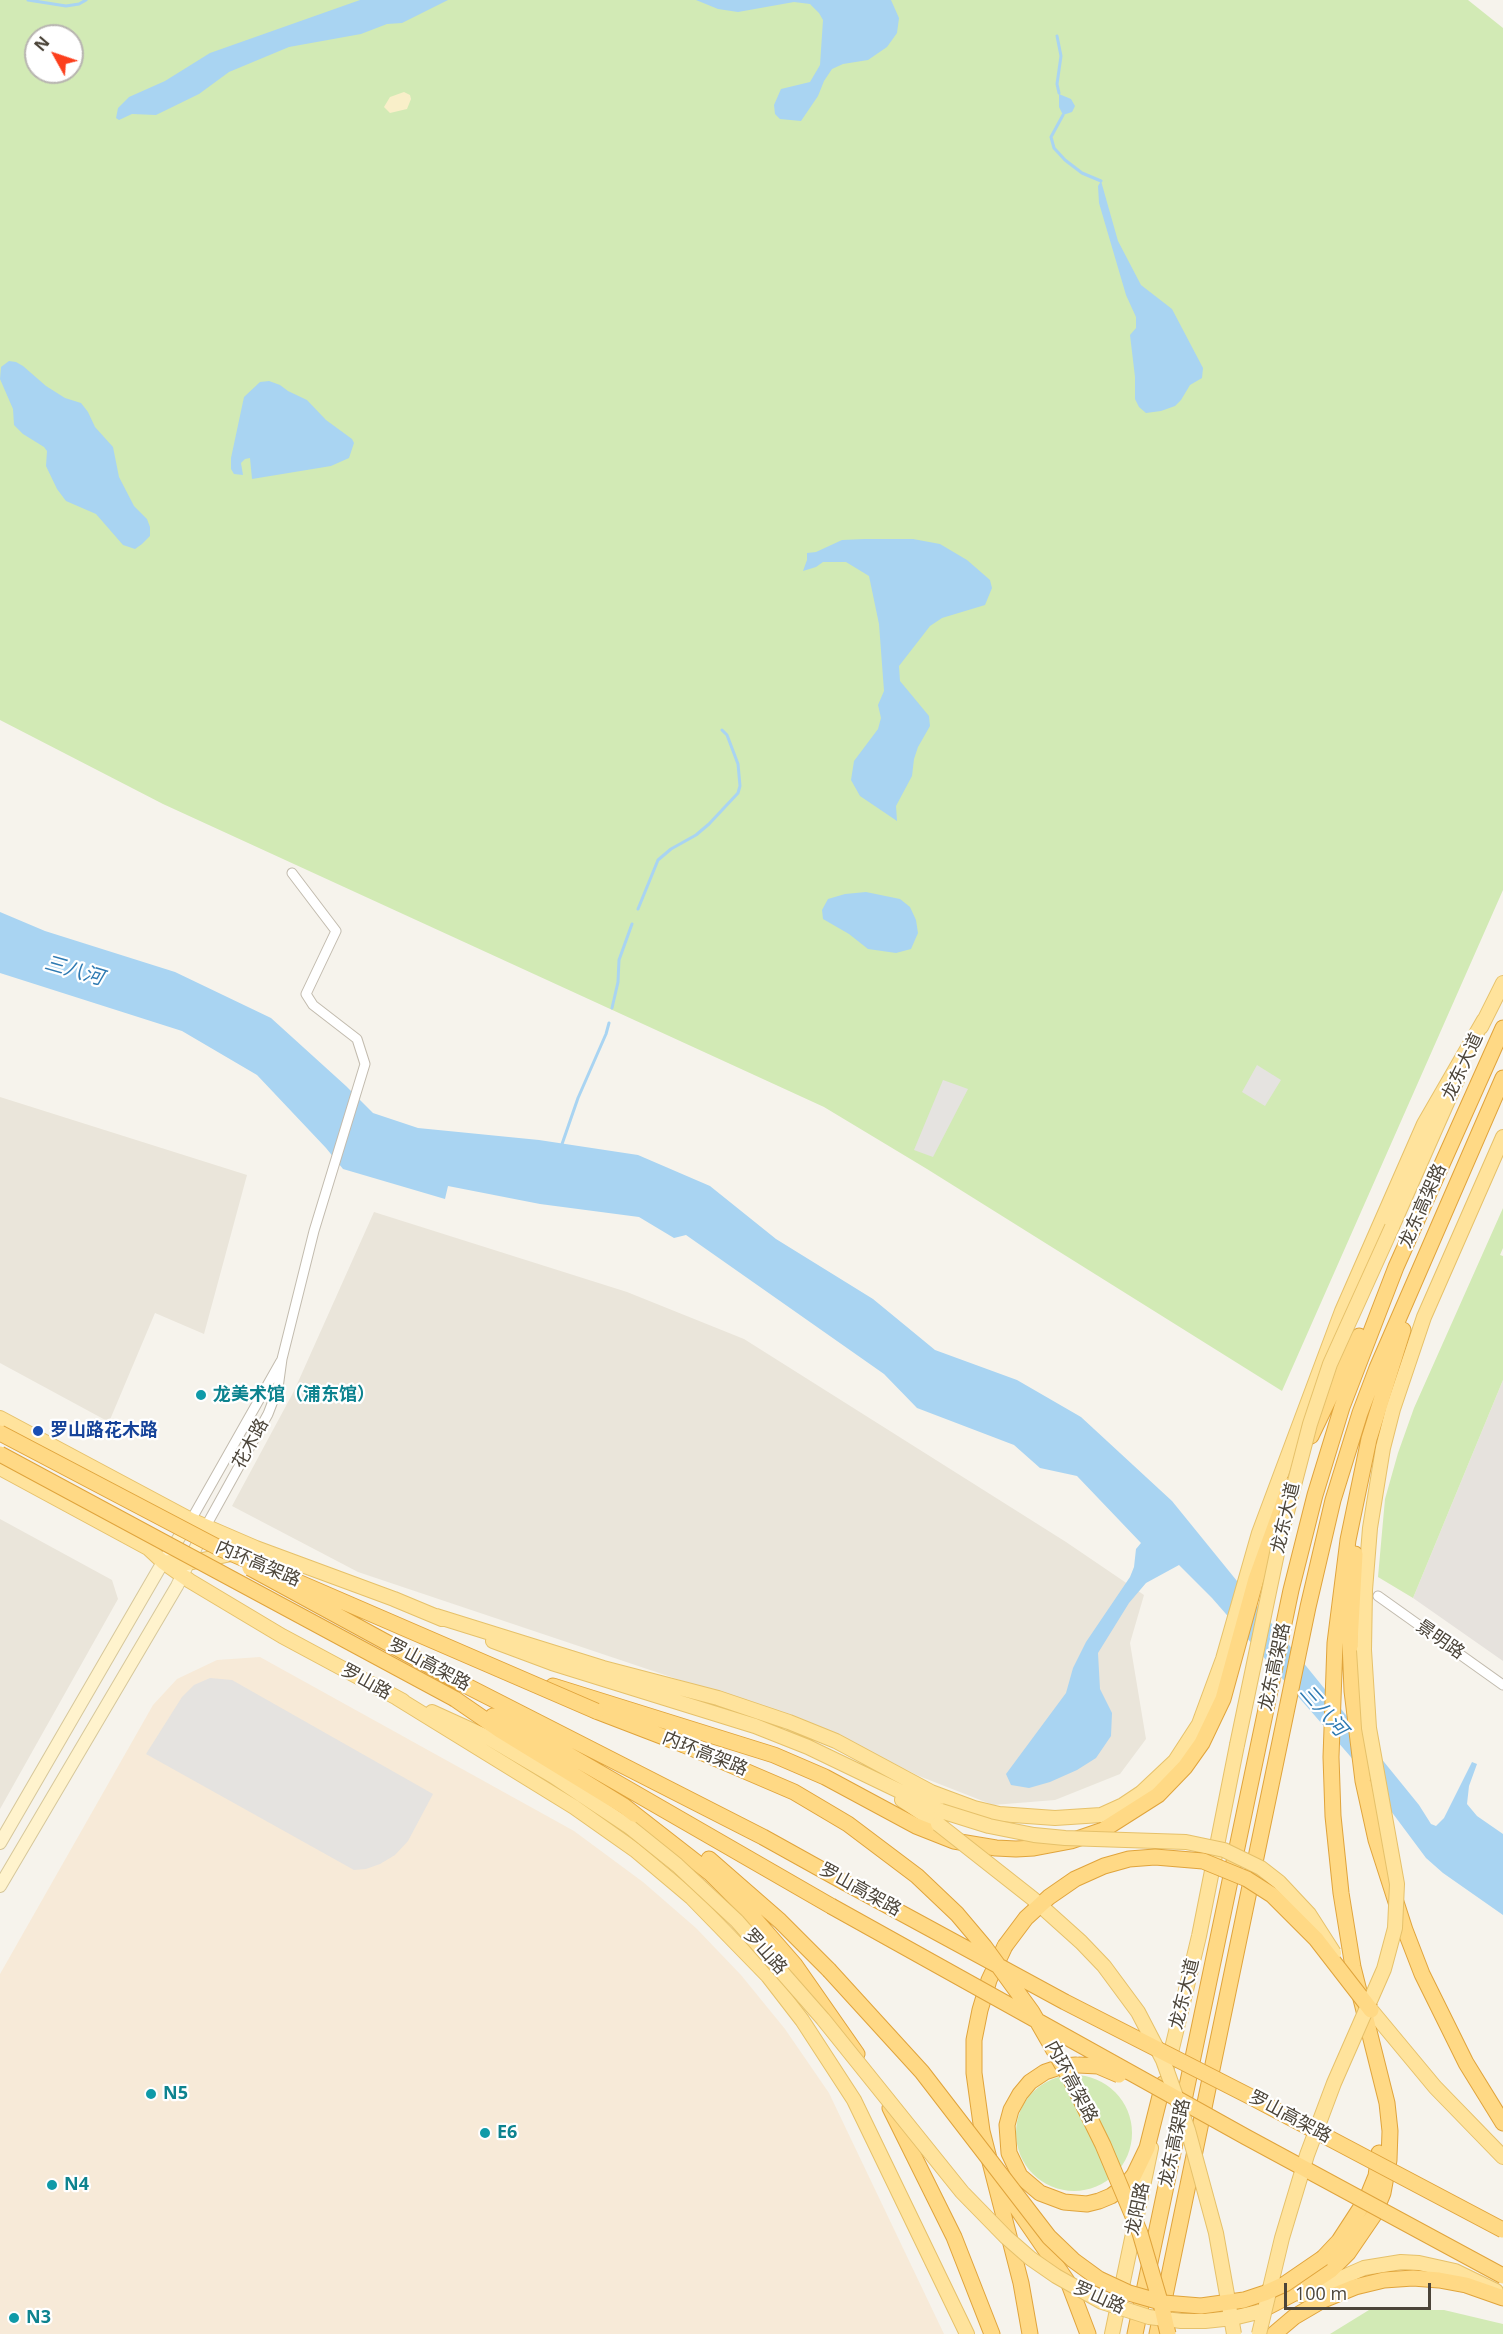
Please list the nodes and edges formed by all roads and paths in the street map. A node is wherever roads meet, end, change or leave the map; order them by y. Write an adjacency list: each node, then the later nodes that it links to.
1 (292, 873): 9 (street)
2 (1503, 983): 3 (main road, 龙东大道)
3 (1484, 1020): 25 (main road); 34 (main road, 龙东大道, bridge)
4 (1503, 1028): 8 (highway, 龙东高架路)
5 (1503, 1078): 7 (highway, 龙东高架路)
6 (1503, 1137): 22 (main road)
7 (1454, 1191): 22 (highway); 50 (highway, 龙东高架路)
8 (1396, 1267): 25 (highway); 49 (highway, 龙东高架路)
9 (282, 1359): 14 (street, 花木路); 15 (street, 花木路)
10 (0, 1418): 14 (main road)
11 (0, 1433): 16 (highway, 内环高架路, bridge)
12 (0, 1454): 27 (highway, 内环高架路, bridge)
13 (0, 1468): 18 (main road, 罗山路)
14 (191, 1520): 15 (main road); 18 (main road, 花木路)
15 (206, 1526): 17 (main road); 19 (main road, 花木路)
16 (219, 1548): 23 (highway, 内环高架路, bridge); 39 (highway, 罗山高架路, bridge)
17 (256, 1548): 19 (main road); 21 (main road)
18 (163, 1562): 19 (main road, 罗山路); 30 (main road, 花木路)
19 (185, 1569): 26 (main road, 罗山路); 31 (main road, 花木路)
20 (1378, 1596): 24 (street, 景明路)
21 (436, 1616): 25 (main road); 28 (main road)
22 (1350, 1645): 33 (highway); 35 (highway); 53 (main road, bridge)
23 (477, 1660): 25 (highway, bridge); 51 (highway, 内环高架路, bridge)
24 (1503, 1685)
25 (1218, 1693)
26 (396, 1698): 43 (main road, 罗山路, bridge); 44 (main road)
27 (455, 1699): 29 (highway, 罗山高架路); 45 (highway, 内环高架路)
28 (842, 1764): 32 (main road, bridge); 52 (main road, bridge)
29 (611, 1779): 33 (highway, bridge); 36 (highway, 罗山高架路, bridge)
30 (0, 1843)
31 (0, 1886)
32 (1371, 2010): 37 (main road); 38 (highway, bridge)
33 (1370, 2040): 42 (highway)
34 (1163, 2084): 36 (highway, bridge); 48 (main road, 龙阳路)
35 (1503, 2123)
36 (1246, 2137): 40 (highway, 罗山高架路, bridge)
37 (1499, 2154)
38 (995, 2175): 46 (highway); 47 (highway)
39 (1503, 2230)
40 (1503, 2276)
41 (1503, 2297): 42 (main road); 54 (highway)
42 (1280, 2303): 43 (highway, bridge)
43 (1258, 2312)
44 (967, 2334)
45 (992, 2334)
46 (1030, 2334)
47 (1088, 2334)
48 (1112, 2334)
49 (1135, 2334)
50 (1157, 2334)
51 (1168, 2334)
52 (1234, 2334)
53 (1259, 2334)
54 (1274, 2334)

